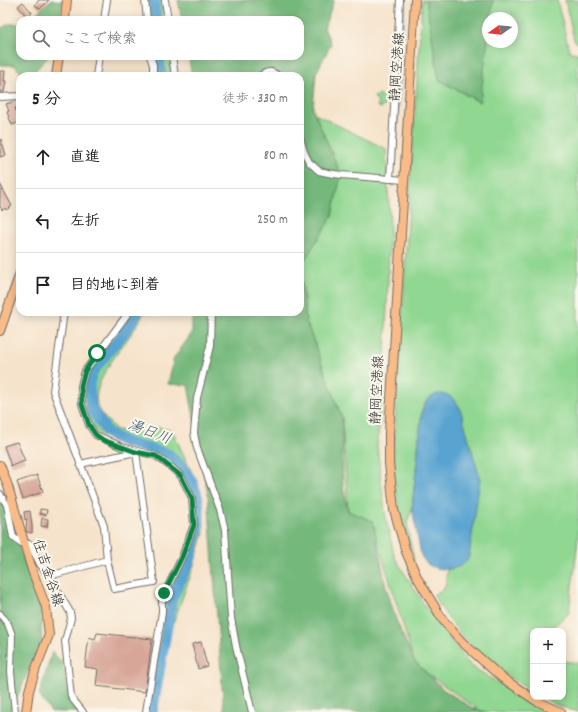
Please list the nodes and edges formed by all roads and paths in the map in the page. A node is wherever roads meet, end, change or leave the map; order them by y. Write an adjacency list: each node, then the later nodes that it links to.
1 (67, 0): 7 (main road)
2 (107, 0): 8 (street)
3 (145, 0): 9 (street)
4 (165, 0): 10 (street)
5 (400, 0): 22 (street)
6 (415, 0): 23 (main road, 静岡空港線)
7 (65, 16)
8 (105, 16)
9 (147, 16)
10 (167, 16)
11 (58, 60): 15 (main road)
12 (98, 60): 16 (street)
13 (151, 60): 17 (street)
14 (173, 60): 18 (street)
15 (57, 72)
16 (97, 72)
17 (153, 72)
18 (174, 72)
19 (16, 96): 20 (street)
20 (0, 97)
21 (304, 152): 22 (street)
22 (390, 179): 23 (street)
23 (404, 180): 42 (main road, 静岡空港線)
24 (16, 285): 28 (main road)
25 (63, 316): 30 (street)
26 (126, 316): 29 (street)
27 (212, 316): 41 (street)
28 (0, 331)
29 (136, 452): 30 (street); 34 (street); 40 (street)
30 (80, 464): 34 (street)
31 (0, 465): 33 (main road, 住吉金谷線)
32 (0, 494): 33 (street)
33 (23, 544): 35 (street); 38 (main road, 住吉金谷線)
34 (107, 560): 35 (street)
35 (50, 576): 39 (street)
36 (0, 614): 37 (street)
37 (15, 712)
38 (26, 712)
39 (83, 712)
40 (146, 712)
41 (252, 712)
42 (561, 712)

